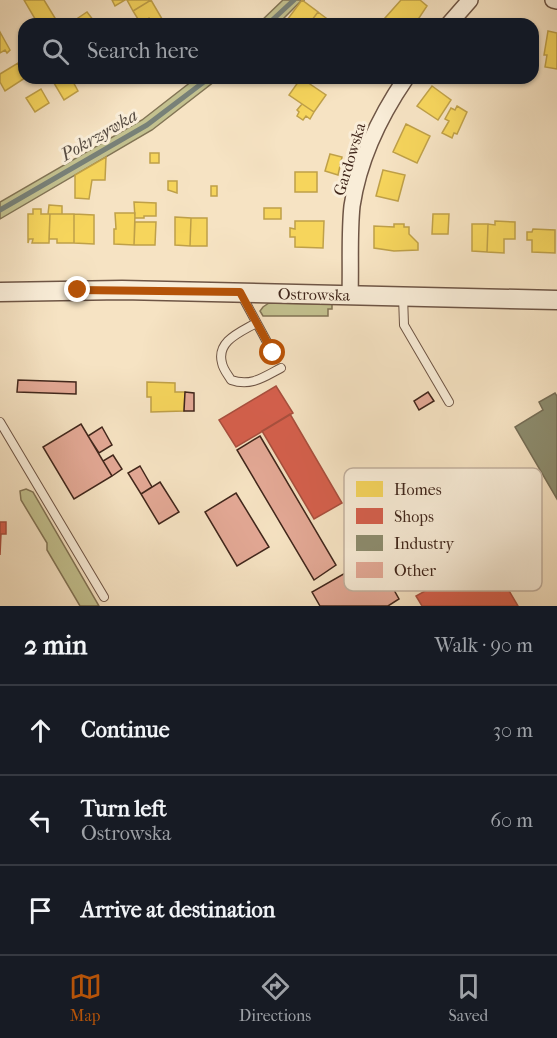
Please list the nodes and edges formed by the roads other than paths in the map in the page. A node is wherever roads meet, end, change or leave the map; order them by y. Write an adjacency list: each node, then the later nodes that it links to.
1 (470, 0): 4 (street)
2 (553, 0): 3 (street)
3 (557, 1)
4 (454, 18)
5 (402, 84): 8 (street, Gardowska)
6 (0, 292): 7 (street, Ostrowska)
7 (240, 292): 8 (street, Ostrowska); 11 (lane)
8 (350, 295): 9 (street, Ostrowska)
9 (403, 296): 10 (street, Ostrowska); 14 (lane)
10 (557, 300)
11 (256, 323): 12 (lane); 13 (lane)
12 (273, 353)
13 (281, 368)
14 (449, 402)
15 (0, 422): 16 (lane)
16 (104, 597)

